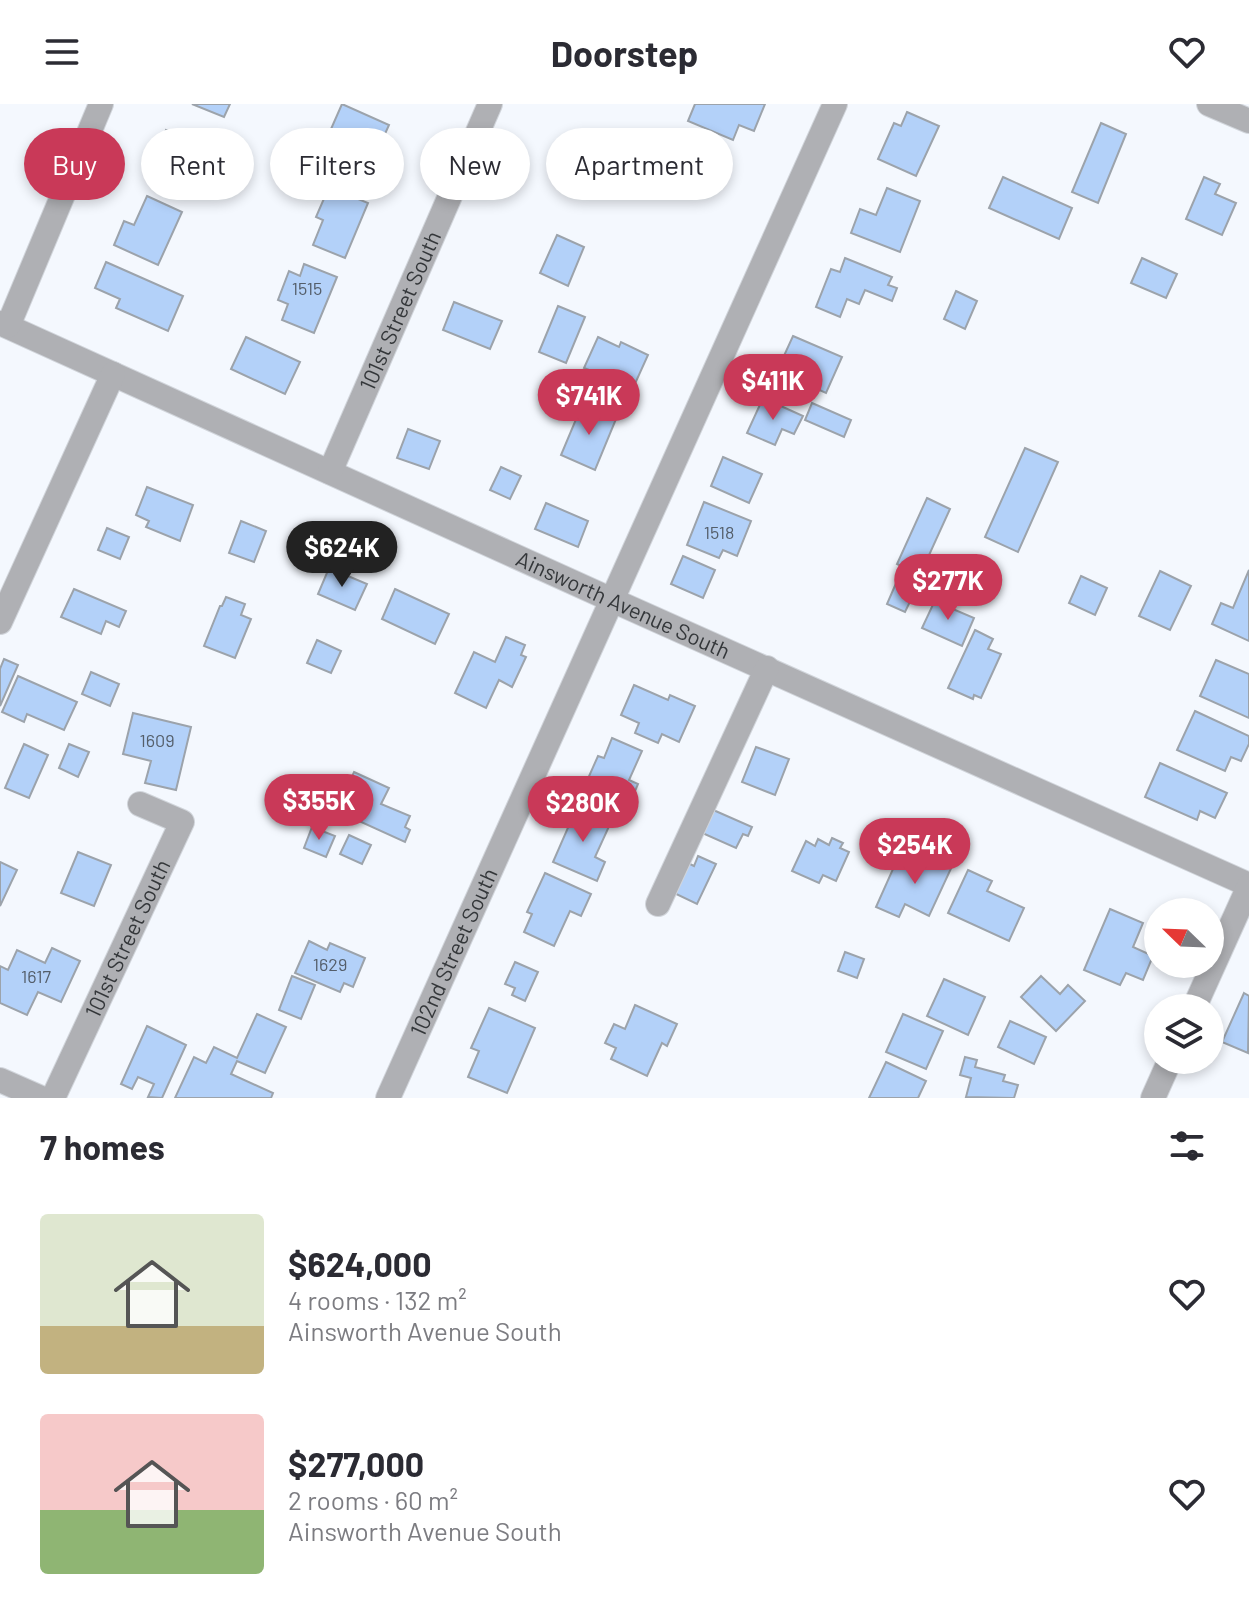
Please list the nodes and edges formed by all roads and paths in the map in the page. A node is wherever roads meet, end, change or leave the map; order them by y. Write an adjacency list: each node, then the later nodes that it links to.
1 (101, 104): 6 (street)
2 (490, 104): 8 (street, 101st Street South)
3 (835, 104): 9 (street, 102nd Street South)
4 (1209, 104): 5 (street)
5 (1249, 121)
6 (4, 324): 7 (street, Ainsworth Avenue South)
7 (113, 374): 8 (street, Ainsworth Avenue South); 10 (street)
8 (330, 472): 9 (street, Ainsworth Avenue South)
9 (612, 600): 11 (street, Ainsworth Avenue South); 20 (street, 102nd Street South)
10 (0, 622)
11 (767, 668): 13 (street, Ainsworth Avenue South); 14 (street)
12 (140, 804): 19 (street, 101st Street South)
13 (1249, 885): 15 (street)
14 (658, 904)
15 (1200, 994)
16 (1164, 1074): 21 (street)
17 (0, 1080): 18 (street)
18 (41, 1098)
19 (53, 1098)
20 (388, 1098)
21 (1153, 1098)

